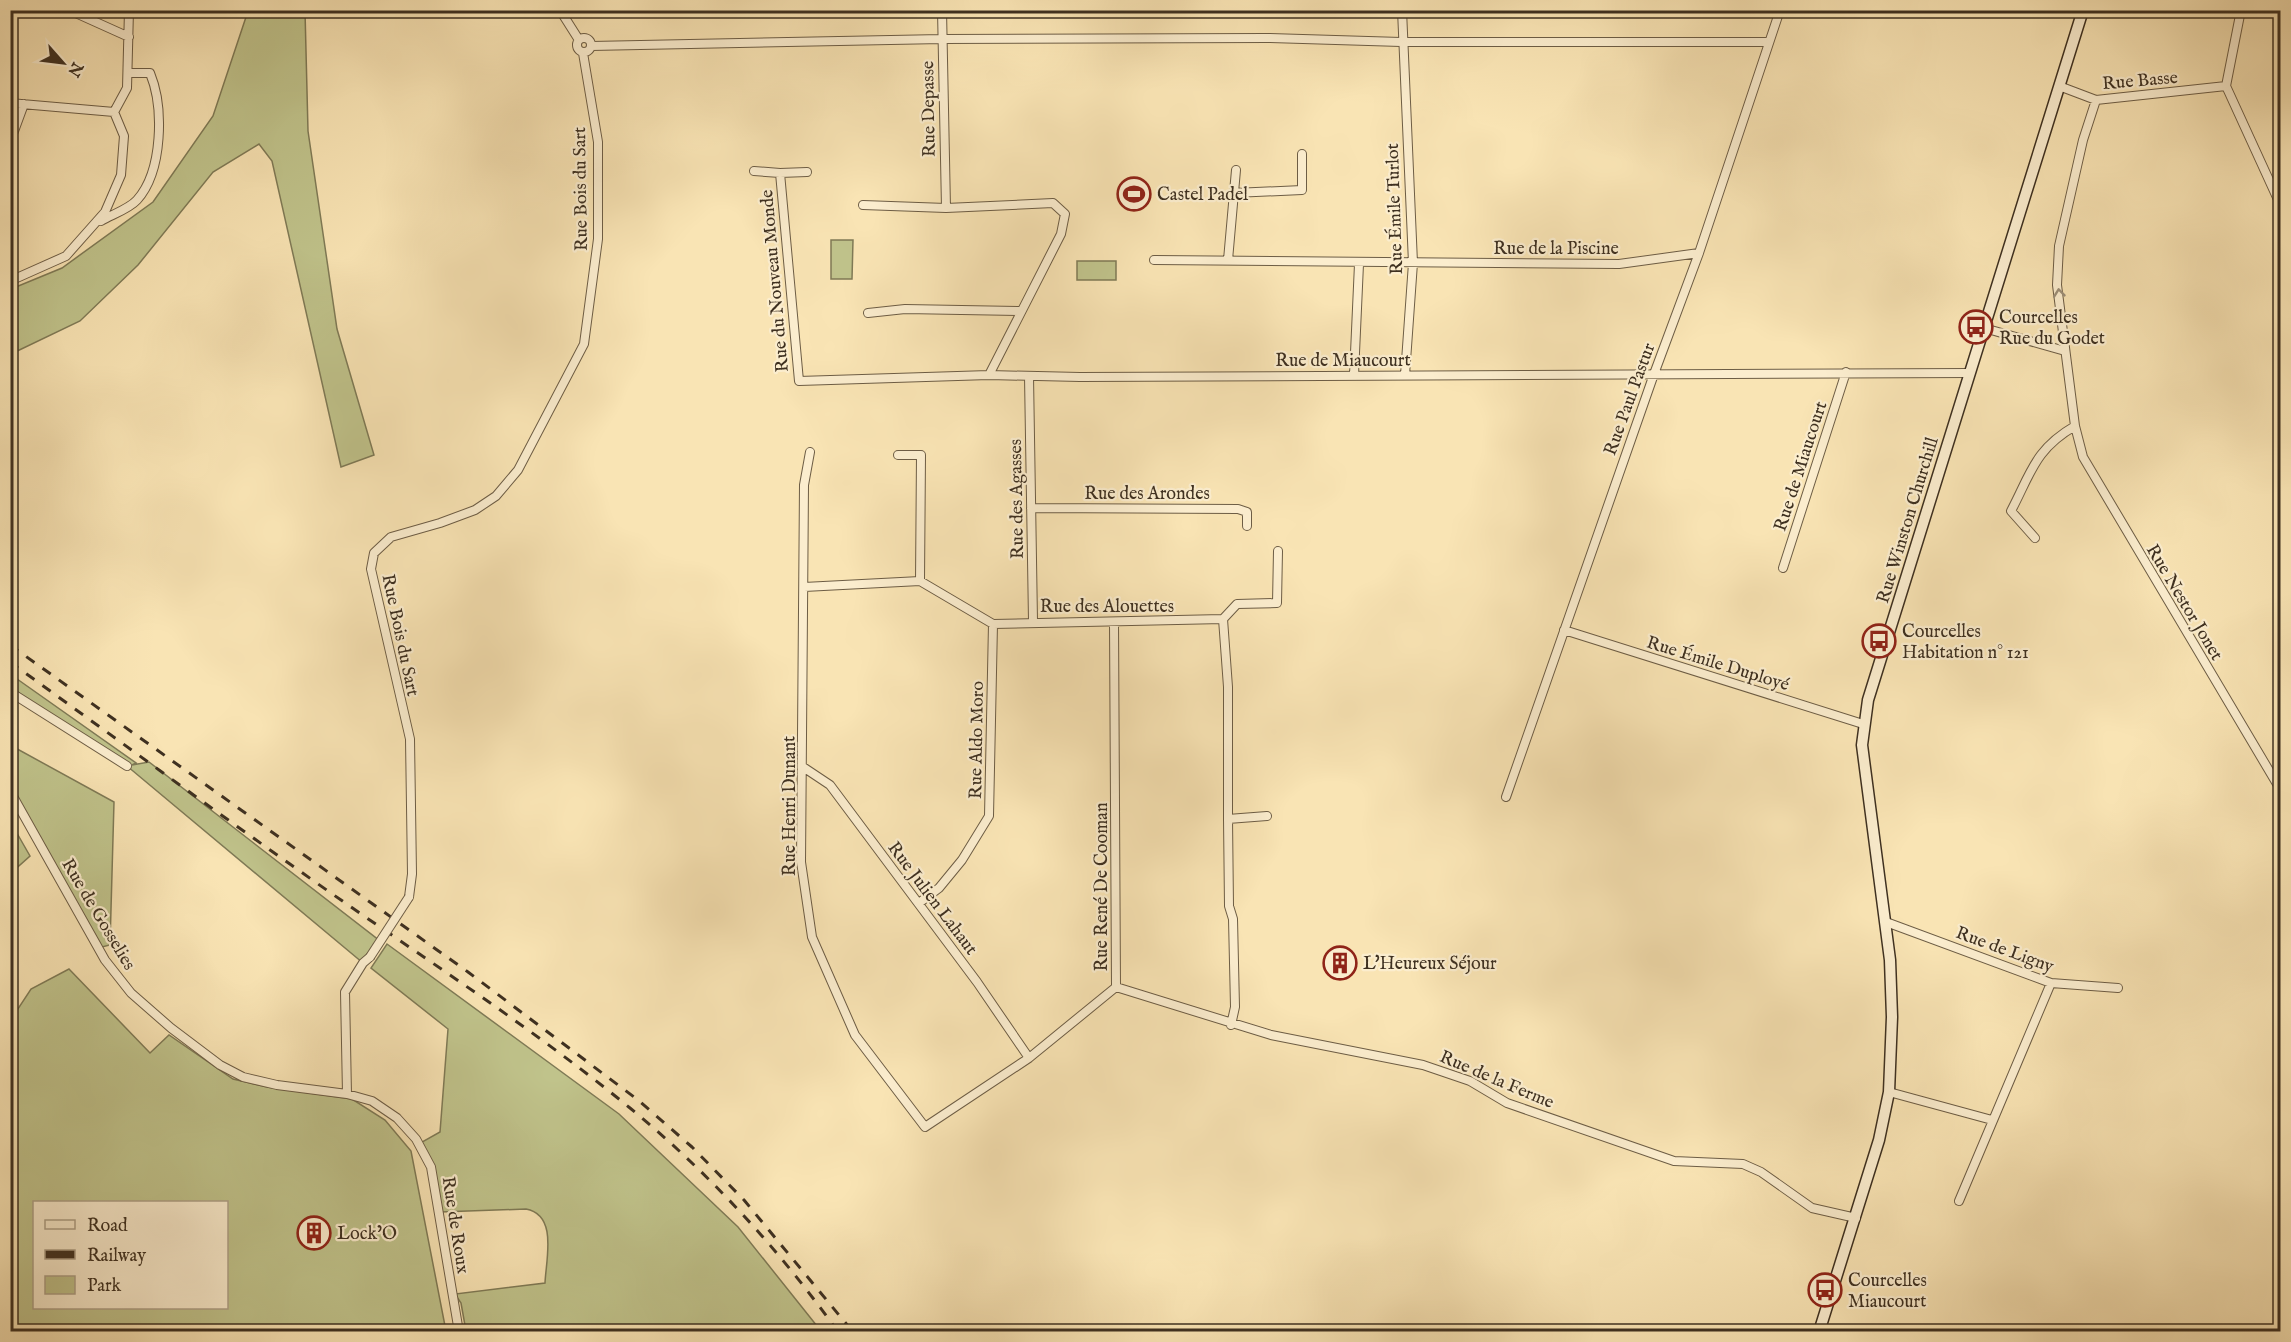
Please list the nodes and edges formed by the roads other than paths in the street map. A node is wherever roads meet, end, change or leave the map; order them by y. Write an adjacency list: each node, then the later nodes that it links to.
1 (69, 10): 9 (street)
2 (129, 10): 9 (street)
3 (560, 10): 11 (street)
4 (942, 10): 10 (street, Rue Depasse)
5 (1402, 10): 12 (street, Rue Émile Turlot)
6 (1780, 10): 13 (street, Rue Paul Pastur)
7 (2083, 10): 17 (main road, Rue Winston Churchill)
8 (2241, 10): 18 (street)
9 (129, 37): 16 (street)
10 (942, 39): 12 (street); 14 (street); 32 (street, Rue Depasse)
11 (579, 40): 14 (street); 15 (street, Rue Bois du Sart)
12 (1401, 42): 13 (street); 37 (street, Rue Émile Turlot)
13 (1769, 42): 34 (street, Rue Paul Pastur)
14 (591, 46): 15 (street)
15 (583, 53): 84 (street, Rue Bois du Sart, bridge)
16 (128, 73): 22 (street); 33 (street)
17 (2059, 86): 19 (street, Rue Basse); 42 (main road, Rue Winston Churchill)
18 (2226, 87): 19 (street, Rue Basse); 30 (street)
19 (2096, 100): 43 (street, Rue Nestor Jonet, one-way to 19)
20 (10, 103): 21 (street)
21 (24, 104): 22 (street); 23 (street)
22 (114, 112): 33 (street)
23 (10, 142)
24 (1302, 154): 29 (street)
25 (1236, 170): 29 (street)
26 (754, 171): 27 (street, Rue du Nouveau Monde)
27 (780, 172): 28 (street, Rue du Nouveau Monde); 51 (street, Rue du Nouveau Monde)
28 (807, 172)
29 (1234, 193): 36 (street)
30 (2280, 204)
31 (863, 205): 32 (street)
32 (946, 208): 40 (street)
33 (94, 224): 39 (street)
34 (1699, 253): 37 (street, Rue de la Piscine); 46 (street, Rue Paul Pastur)
35 (1154, 260): 36 (street, Rue de la Piscine)
36 (1228, 260): 38 (street, Rue de la Piscine)
37 (1413, 263): 38 (street, Rue de la Piscine); 49 (street, Rue Émile Turlot)
38 (1359, 264): 48 (street)
39 (10, 281)
40 (1020, 311): 41 (street); 47 (street)
41 (868, 313)
42 (1984, 328): 43 (street); 45 (main road, Rue Winston Churchill)
43 (2066, 351): 52 (street, Rue Nestor Jonet)
44 (1846, 372): 45 (street, Rue de Miaucourt); 46 (street, Rue de Miaucourt); 59 (street, Rue de Miaucourt)
45 (1970, 373): 68 (main road, Rue Winston Churchill)
46 (1654, 374): 49 (street, Rue de Miaucourt); 66 (street, Rue Paul Pastur)
47 (989, 375): 50 (street, Rue de Miaucourt); 51 (street, Rue de Miaucourt)
48 (1354, 375): 49 (street, Rue de Miaucourt); 50 (street, Rue de Miaucourt)
49 (1405, 375)
50 (1029, 376): 55 (street, Rue des Agasses)
51 (840, 380)
52 (2075, 426): 57 (street); 71 (street, Rue Nestor Jonet)
53 (810, 452): 61 (street, Rue Henri Dunant)
54 (898, 455): 60 (street)
55 (1031, 508): 56 (street, Rue des Arondes); 63 (street, Rue des Agasses)
56 (1246, 526)
57 (2035, 538)
58 (1278, 552): 62 (street)
59 (1783, 568)
60 (920, 581): 61 (street); 65 (street)
61 (804, 587): 70 (street, Rue Henri Dunant)
62 (1223, 619): 64 (street, Rue des Alouettes); 75 (street)
63 (1033, 621): 64 (street, Rue des Alouettes); 65 (street, Rue des Alouettes)
64 (1114, 622): 79 (street, Rue René De Cooman)
65 (993, 624): 76 (street, Rue Aldo Moro)
66 (1564, 630): 68 (street, Rue Émile Duployé); 73 (street, Rue Paul Pastur)
67 (10, 692): 69 (street)
68 (1863, 724): 77 (main road, Rue Winston Churchill)
69 (127, 766)
70 (803, 767): 76 (street, Rue Julien Lahaut); 86 (street, Rue Henri Dunant)
71 (2280, 789)
72 (10, 791): 84 (street, Rue de Gosselies)
73 (1506, 797)
74 (1267, 816): 75 (street)
75 (1228, 819): 81 (street)
76 (919, 903): 82 (street, Rue Julien Lahaut)
77 (1886, 922): 78 (street, Rue de Ligny); 83 (main road, Rue Winston Churchill)
78 (2051, 983): 80 (street, Rue de Ligny); 85 (street)
79 (1116, 987): 81 (street, Rue de la Ferme); 82 (street, Rue René De Cooman)
80 (2118, 988)
81 (1231, 1025): 88 (street, Rue de la Ferme)
82 (1029, 1058): 86 (street, Rue René De Cooman)
83 (1890, 1092): 85 (street); 88 (main road, Rue Winston Churchill)
84 (347, 1094): 89 (street, Rue de Roux)
85 (1992, 1120): 87 (street)
86 (925, 1127)
87 (1959, 1201)
88 (1856, 1218): 90 (main road, Rue Winston Churchill)
89 (459, 1332)
90 (1819, 1332)

